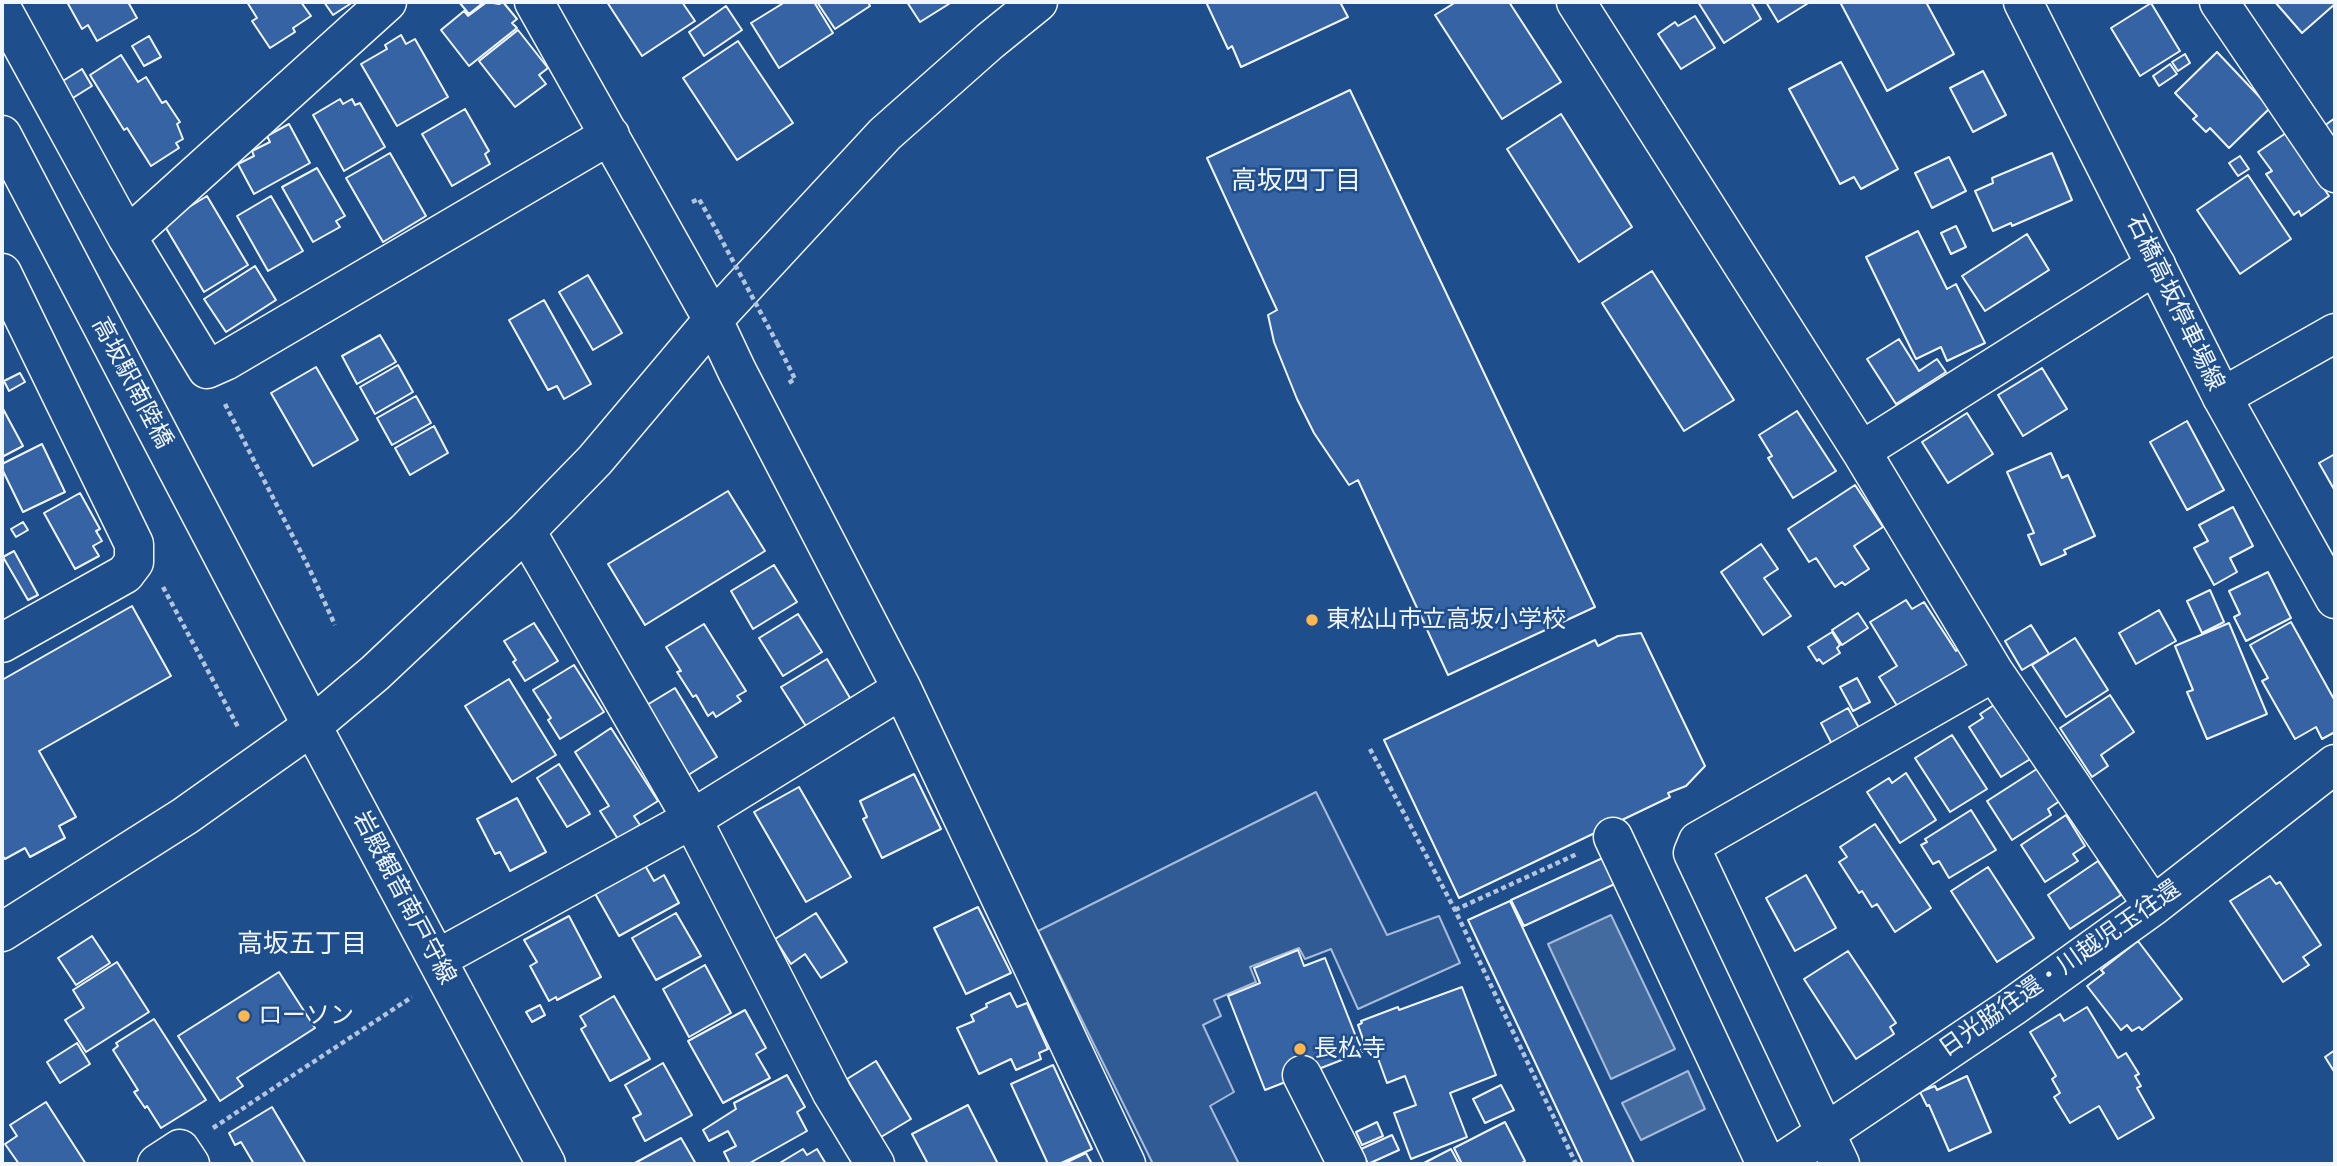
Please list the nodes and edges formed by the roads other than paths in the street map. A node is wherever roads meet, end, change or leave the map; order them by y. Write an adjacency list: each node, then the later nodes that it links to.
1 (387, 2): 11 (street)
2 (534, 2): 9 (street)
3 (1038, 2): 14 (street)
4 (1576, 2): 17 (street)
5 (2024, 2): 12 (street, 石橋高坂停車場線)
6 (2219, 2): 10 (street)
7 (2, 9): 11 (street)
8 (2, 135): 20 (street, 高坂駅南陸橋)
9 (610, 135): 11 (street); 14 (street)
10 (2335, 173)
11 (127, 237)
12 (2156, 265): 16 (street, 石橋高坂停車場線); 17 (street)
13 (2, 273): 21 (street)
14 (713, 320): 18 (street); 23 (street)
15 (2335, 333): 16 (street)
16 (2222, 397): 19 (street, 石橋高坂停車場線)
17 (1861, 451): 22 (street)
18 (526, 531): 24 (street); 26 (street)
19 (2335, 599)
20 (263, 631): 24 (street, 岩殿観音南戸守線)
21 (2, 643)
22 (1994, 672): 28 (street); 32 (street)
23 (902, 689): 26 (street); 35 (street)
24 (312, 726): 29 (street); 30 (street, 岩殿観音南戸守線)
25 (2335, 764): 28 (street, 日光脇往還・川越児玉往還)
26 (692, 819): 30 (street); 34 (street)
27 (1613, 837): 37 (street)
28 (2153, 906): 32 (street, 日光脇往還・川越児玉往還)
29 (2, 932)
30 (437, 959): 33 (street, 岩殿観音南戸守線)
31 (1302, 1075): 36 (street)
32 (1832, 1149): 38 (street, 日光脇往還・川越児玉往還)
33 (545, 1164)
34 (875, 1164)
35 (1126, 1164)
36 (1347, 1164)
37 (1766, 1164)
38 (1779, 1164)

